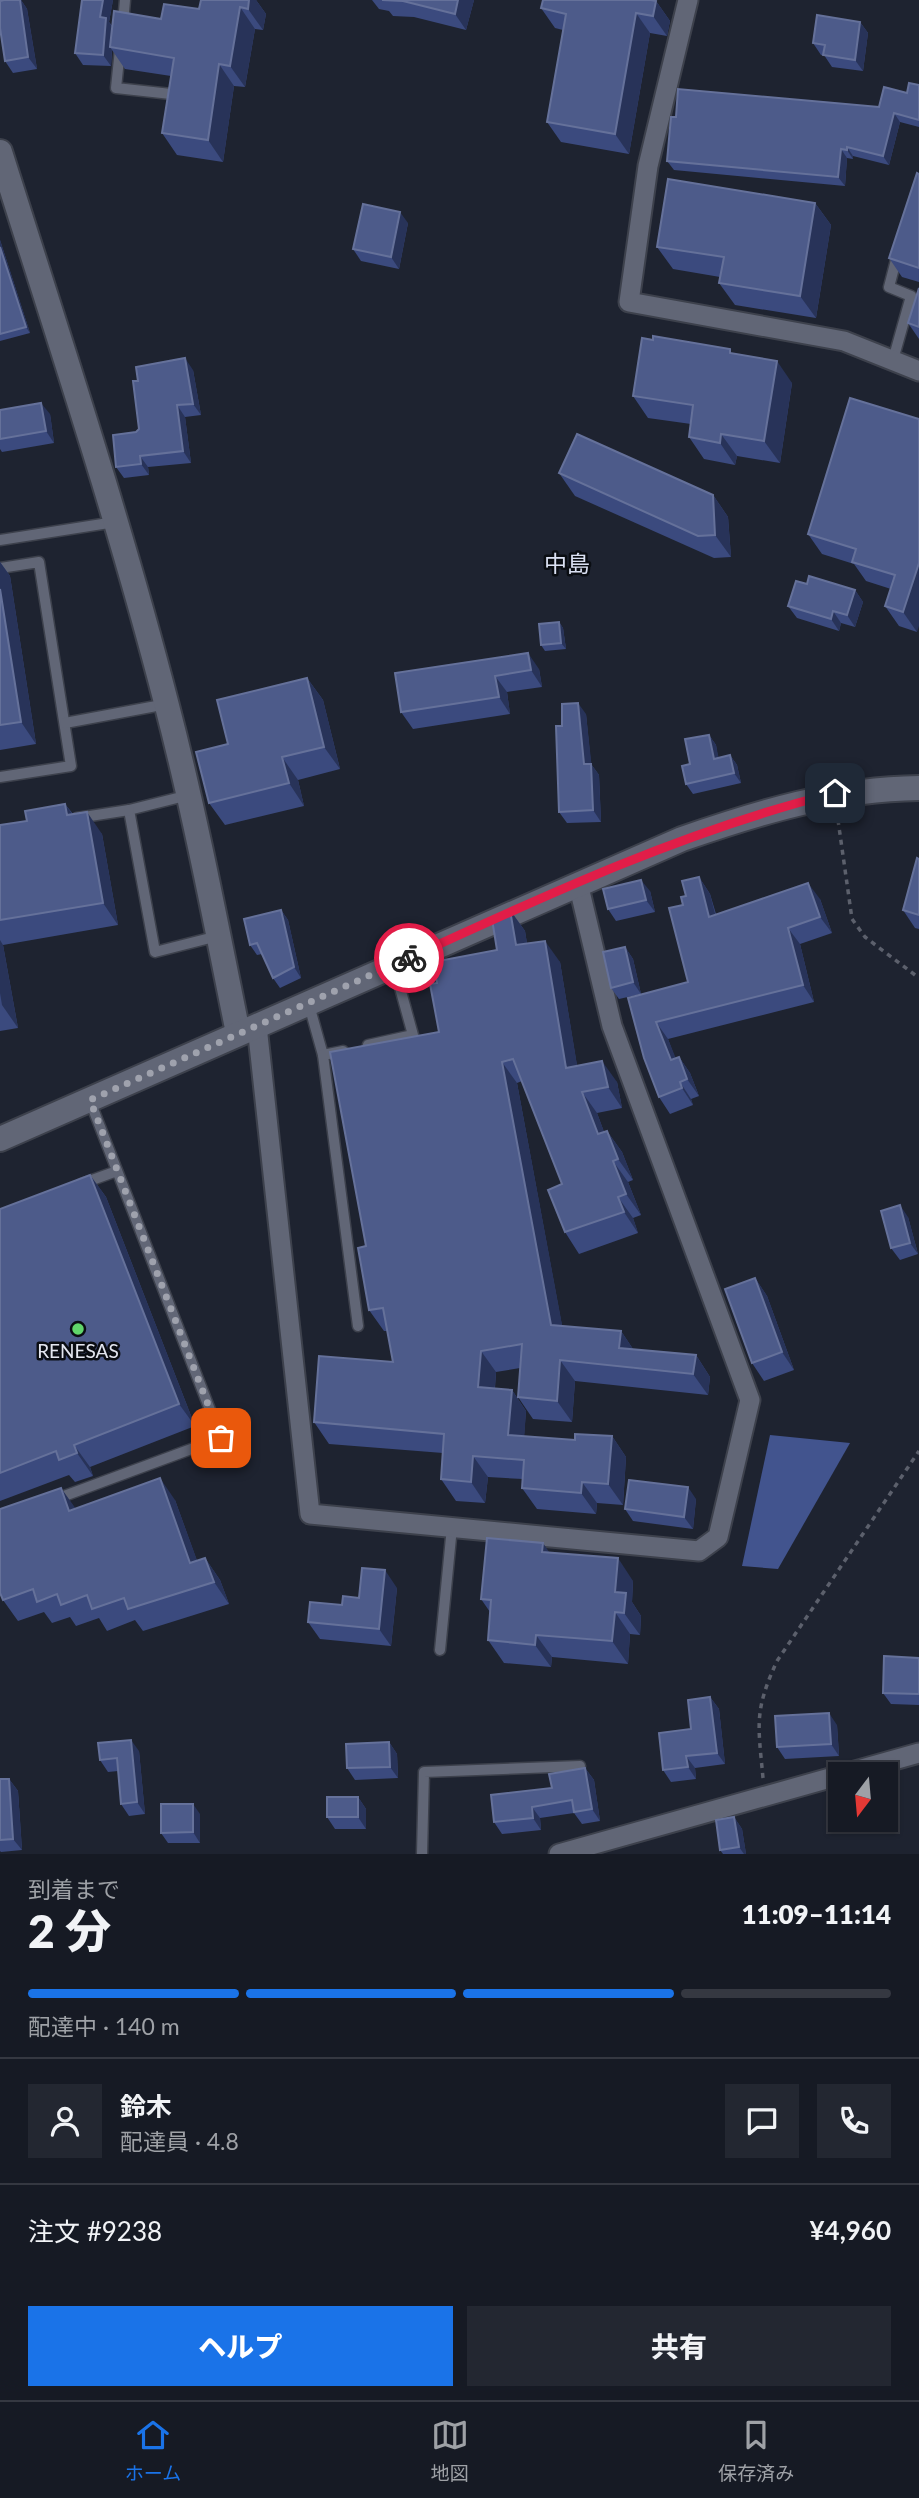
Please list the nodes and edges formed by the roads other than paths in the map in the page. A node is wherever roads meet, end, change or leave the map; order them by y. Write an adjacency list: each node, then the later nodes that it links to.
1 (125, 0): 3 (lane)
2 (688, 0): 6 (street)
3 (171, 94)
4 (0, 152): 8 (street)
5 (901, 239): 6 (lane)
6 (893, 360): 7 (street)
7 (919, 370)
8 (115, 522): 9 (lane); 11 (street)
9 (0, 540)
10 (0, 568): 12 (lane)
11 (167, 704): 12 (lane); 15 (street)
12 (65, 723): 13 (lane)
13 (0, 777)
14 (919, 788): 18 (street)
15 (189, 795): 16 (lane); 19 (street)
16 (129, 810): 17 (lane); 19 (lane)
17 (64, 820)
18 (579, 883): 20 (street); 32 (street)
19 (218, 936): 22 (street)
20 (394, 965): 21 (street); 23 (lane)
21 (309, 1003): 22 (street); 25 (lane)
22 (248, 1029): 26 (street); 32 (street)
23 (362, 1047)
24 (349, 1050): 25 (lane)
25 (323, 1055): 30 (lane)
26 (90, 1100): 27 (street); 28 (lane)
27 (0, 1139)
28 (117, 1171): 29 (lane); 31 (lane)
29 (65, 1190)
30 (358, 1326)
31 (39, 1505)
32 (452, 1527): 33 (lane)
33 (440, 1650)
34 (919, 1753): 37 (street)
35 (580, 1766): 36 (lane)
36 (422, 1854)
37 (559, 1854)

